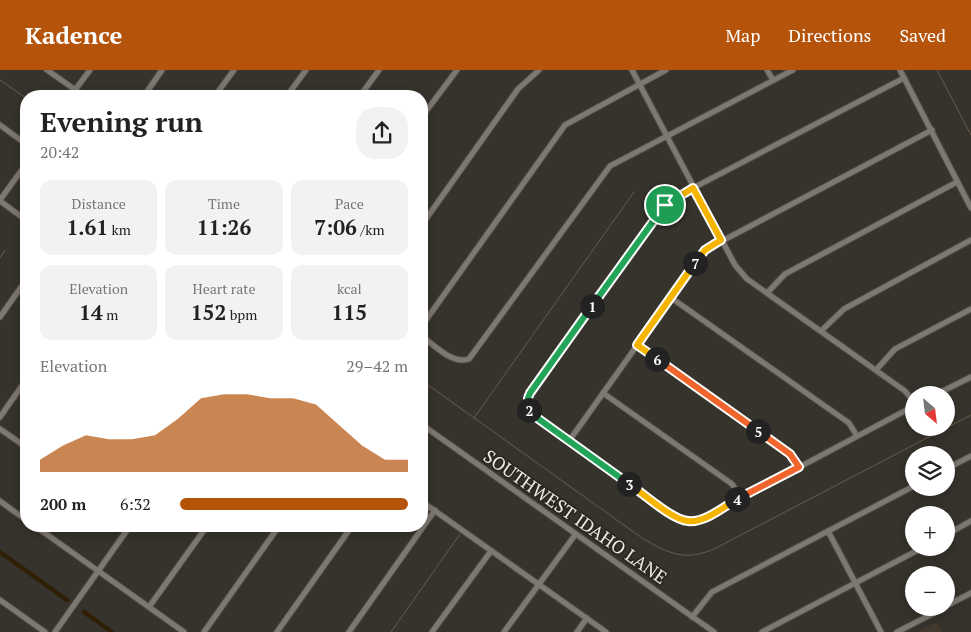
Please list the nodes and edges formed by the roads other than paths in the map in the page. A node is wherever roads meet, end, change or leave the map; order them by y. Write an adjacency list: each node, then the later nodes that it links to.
1 (47, 70): 17 (street)
2 (90, 70): 17 (street)
3 (162, 70): 18 (street)
4 (234, 70): 19 (street)
5 (306, 70): 20 (street)
6 (378, 70): 21 (street)
7 (457, 70): 22 (street)
8 (539, 70): 33 (street)
9 (632, 70): 16 (street)
10 (666, 70): 16 (street)
11 (767, 70): 15 (street)
12 (793, 70): 15 (street)
13 (900, 70): 14 (street)
14 (904, 78): 24 (street); 29 (street)
15 (773, 80): 25 (street)
16 (640, 84): 25 (street); 41 (street)
17 (75, 90)
18 (148, 90)
19 (220, 90)
20 (291, 90)
21 (364, 90)
22 (428, 109)
23 (0, 125): 26 (street)
24 (932, 130): 28 (street); 34 (street)
25 (667, 136): 29 (street); 43 (street)
26 (20, 140)
27 (20, 173): 30 (street)
28 (957, 182): 31 (street); 37 (street)
29 (693, 188): 34 (street); 56 (street)
30 (0, 201): 32 (street)
31 (971, 208)
32 (20, 216)
33 (428, 216)
34 (721, 240): 37 (street); 38 (street)
35 (971, 240): 42 (street)
36 (20, 289): 40 (street)
37 (768, 293): 42 (street)
38 (670, 297): 44 (street); 55 (street)
39 (971, 309): 45 (street)
40 (0, 317)
41 (428, 317)
42 (821, 331): 45 (street)
43 (428, 341)
44 (637, 345): 50 (street); 60 (street)
45 (876, 370): 49 (street)
46 (971, 376): 47 (street)
47 (952, 386)
48 (20, 389): 52 (street)
49 (905, 391)
50 (602, 393): 56 (street); 62 (street)
51 (905, 411): 55 (street)
52 (0, 417)
53 (0, 429): 57 (street)
54 (428, 429): 77 (street, SOUTHWEST IDAHO LANE)
55 (857, 436): 60 (street)
56 (569, 441): 62 (street)
57 (20, 443)
58 (971, 456): 59 (street)
59 (955, 464)
60 (799, 467): 62 (street)
61 (905, 491): 70 (street)
62 (741, 497)
63 (0, 502): 66 (street)
64 (428, 505): 65 (street)
65 (436, 510): 67 (street); 78 (street)
66 (20, 516)
67 (428, 521)
68 (971, 521): 69 (street)
69 (955, 529)
70 (828, 530): 81 (street); 88 (street)
71 (43, 532): 80 (street)
72 (126, 532): 80 (street)
73 (203, 532): 86 (street)
74 (275, 532): 93 (street)
75 (348, 532): 94 (street)
76 (420, 532): 95 (street)
77 (575, 535): 82 (street); 88 (street, SOUTHWEST IDAHO LANE)
78 (490, 550): 82 (street); 96 (street)
79 (907, 556): 81 (street)
80 (98, 571): 86 (street); 91 (street)
81 (856, 583): 101 (street); 102 (street)
82 (538, 584): 89 (street); 97 (street)
83 (971, 593): 85 (street)
84 (0, 600): 90 (street)
85 (955, 602)
86 (149, 608): 92 (street)
87 (928, 616): 103 (street)
88 (692, 617): 100 (street, SOUTHWEST IDAHO LANE)
89 (587, 618): 98 (street); 99 (street)
90 (45, 632)
91 (55, 632)
92 (184, 632)
93 (204, 632)
94 (277, 632)
95 (349, 632)
96 (432, 632)
97 (504, 632)
98 (577, 632)
99 (606, 632)
100 (714, 632)
101 (762, 632)
102 (881, 632)
103 (897, 632)

